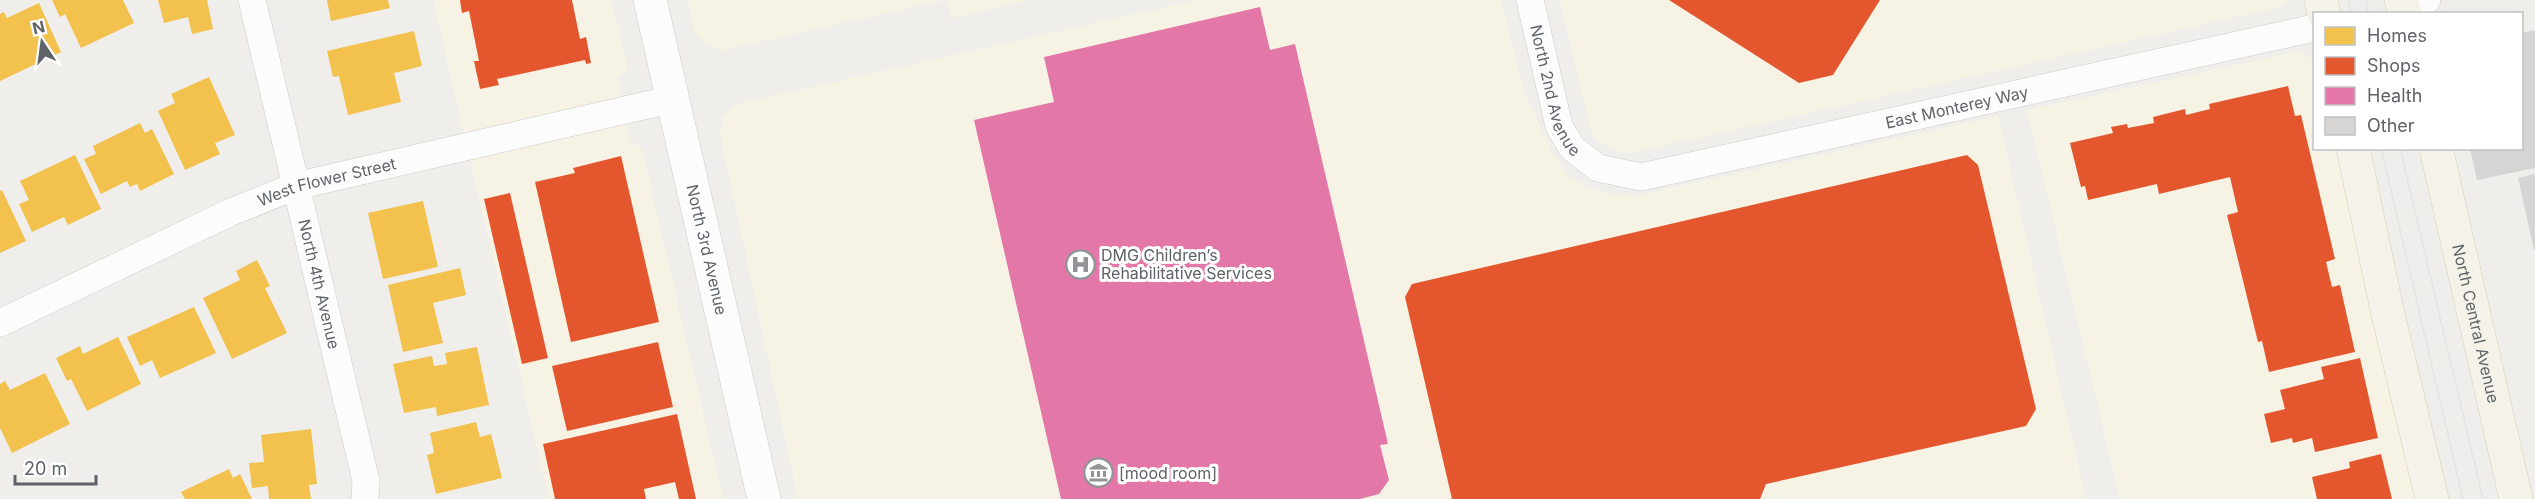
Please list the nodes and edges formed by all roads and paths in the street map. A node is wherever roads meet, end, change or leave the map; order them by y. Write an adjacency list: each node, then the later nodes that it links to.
1 (252, 0): 9 (street, North 4th Avenue)
2 (650, 0): 5 (street, North 3rd Avenue)
3 (1530, 0): 8 (street, North 2nd Avenue)
4 (2313, 28): 8 (street, East Monterey Way)
5 (673, 99): 9 (street, West Flower Street); 12 (street, North 3rd Avenue)
6 (2353, 150): 13 (main road)
7 (2436, 150): 14 (main road, North Central Avenue)
8 (1598, 168)
9 (296, 186): 10 (street, West Flower Street); 11 (street, North 4th Avenue)
10 (0, 323)
11 (365, 499)
12 (764, 499)
13 (2432, 499)
14 (2516, 499)

